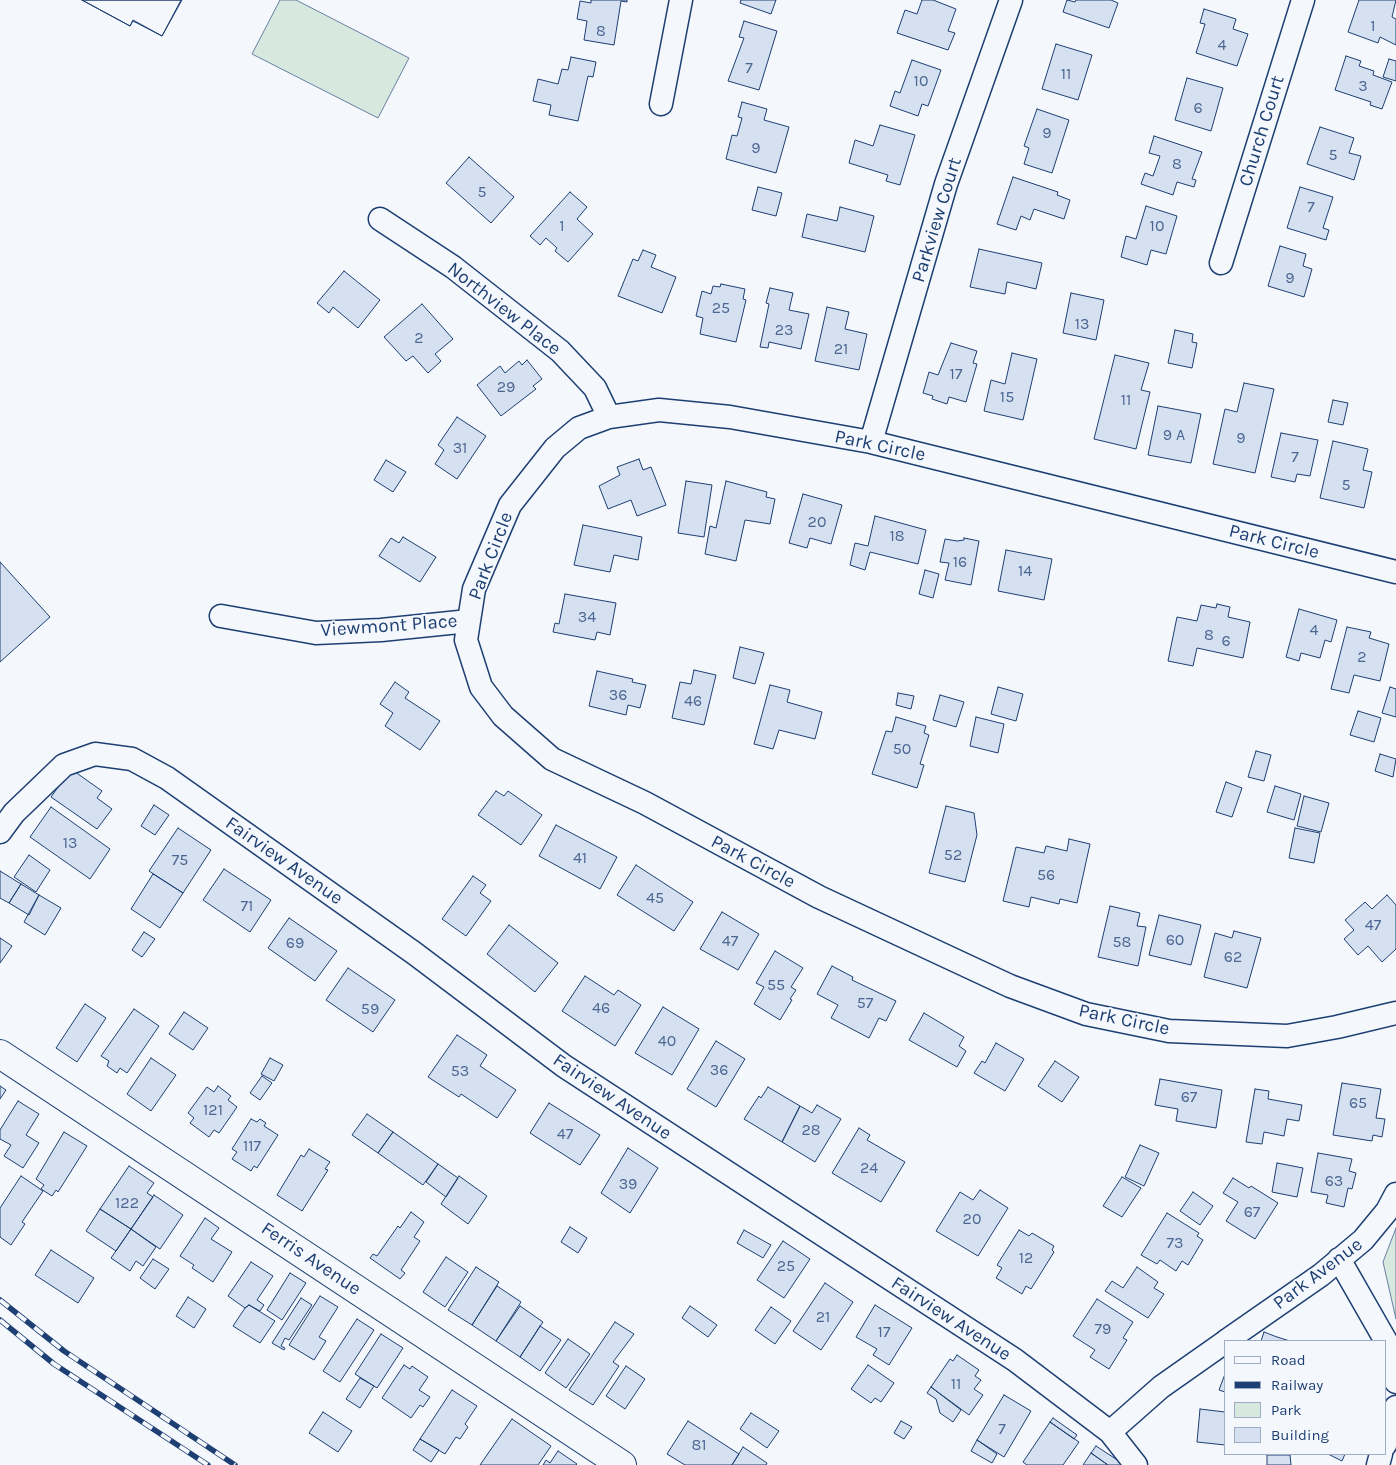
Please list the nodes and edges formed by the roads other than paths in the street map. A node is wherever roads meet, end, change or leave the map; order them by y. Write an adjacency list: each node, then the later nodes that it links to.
1 (681, 0): 4 (street)
2 (1011, 0): 8 (street, Parkview Court)
3 (1303, 0): 6 (street, Church Court)
4 (661, 104)
5 (380, 219): 7 (street, Northview Place)
6 (1221, 263)
7 (609, 418): 8 (street, Park Circle); 11 (street, Park Circle)
8 (871, 442): 9 (street, Park Circle)
9 (1396, 572)
10 (221, 616): 11 (street, Viewmont Place)
11 (469, 620): 13 (street, Park Circle)
12 (0, 832): 23 (street, Fairview Avenue)
13 (1396, 1013)
14 (0, 1054): 25 (street, Ferris Avenue)
15 (1396, 1194): 16 (street, Park Avenue)
16 (1339, 1259): 17 (street, Park Avenue); 18 (street)
17 (1228, 1340)
18 (1385, 1340)
19 (1386, 1341): 21 (street)
20 (1224, 1343): 23 (street, Park Avenue)
21 (1396, 1382)
22 (1396, 1407): 24 (street)
23 (1110, 1432): 26 (street)
24 (1386, 1442)
25 (622, 1465)
26 (1136, 1465)

